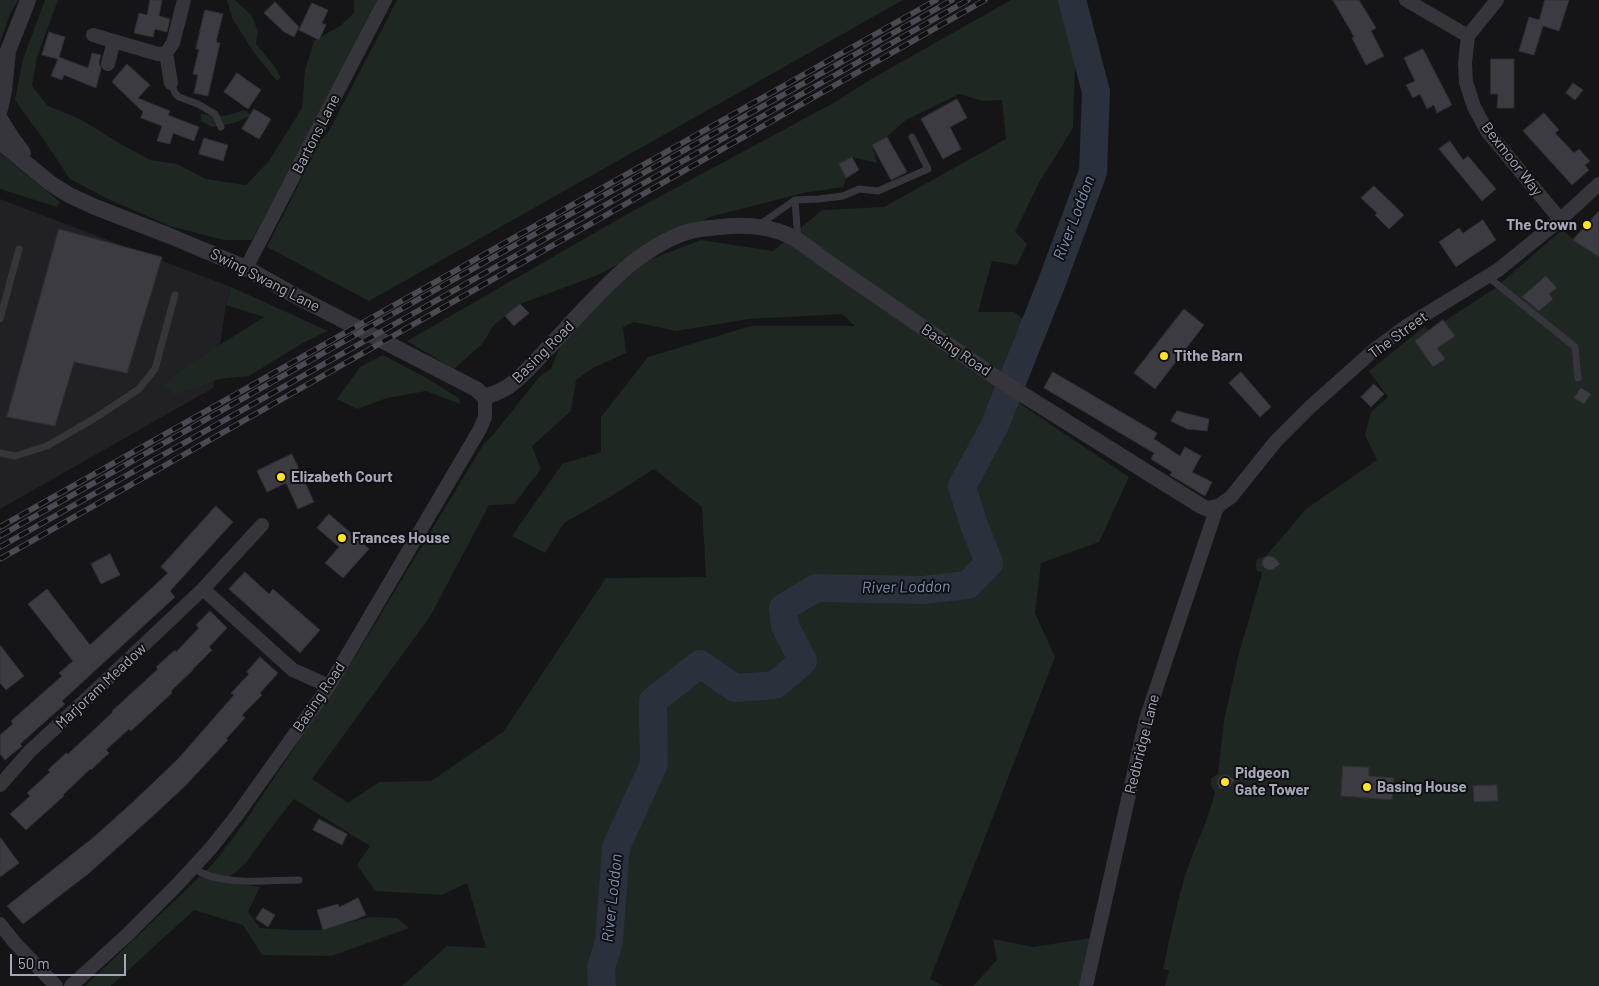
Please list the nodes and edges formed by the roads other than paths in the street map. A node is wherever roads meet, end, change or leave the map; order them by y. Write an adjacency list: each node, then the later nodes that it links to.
1 (28, 0): 10 (street)
2 (184, 0): 9 (street)
3 (385, 0): 25 (street, Bartons Lane)
4 (1406, 0): 7 (street)
5 (1497, 0): 7 (street)
6 (93, 35): 8 (street)
7 (1468, 36): 21 (street, Bexmoor Way)
8 (114, 41): 9 (street); 11 (street)
9 (166, 53): 12 (street)
10 (4, 57): 13 (street)
11 (108, 64)
12 (171, 83): 15 (lane)
13 (0, 109): 14 (street)
14 (0, 119): 18 (street, Swing Swang Lane)
15 (221, 127)
16 (912, 137): 20 (lane)
17 (0, 142): 18 (street, Swing Swang Lane)
18 (40, 174): 25 (street, Swing Swang Lane)
19 (1599, 184): 21 (street, The Street)
20 (795, 200): 22 (lane); 23 (lane)
21 (1561, 219): 26 (street, The Street)
22 (756, 227): 23 (street, Basing Road); 30 (street, Basing Road)
23 (798, 242): 32 (street, Basing Road)
24 (19, 249): 28 (lane)
25 (246, 268): 30 (street, Swing Swang Lane)
26 (1487, 276): 29 (lane); 32 (street, The Street)
27 (175, 295): 31 (lane)
28 (0, 319)
29 (1578, 378)
30 (485, 397): 35 (street, Basing Road)
31 (0, 453)
32 (1217, 508): 42 (street, Redbridge Lane)
33 (262, 525): 34 (street, Marjoram Meadow)
34 (203, 589): 35 (street); 36 (street, Marjoram Meadow)
35 (329, 686): 37 (street, Basing Road)
36 (0, 785)
37 (194, 868): 38 (lane); 41 (street, Basing Road)
38 (299, 880)
39 (0, 924): 40 (street)
40 (56, 986)
41 (71, 986)
42 (1086, 986)

